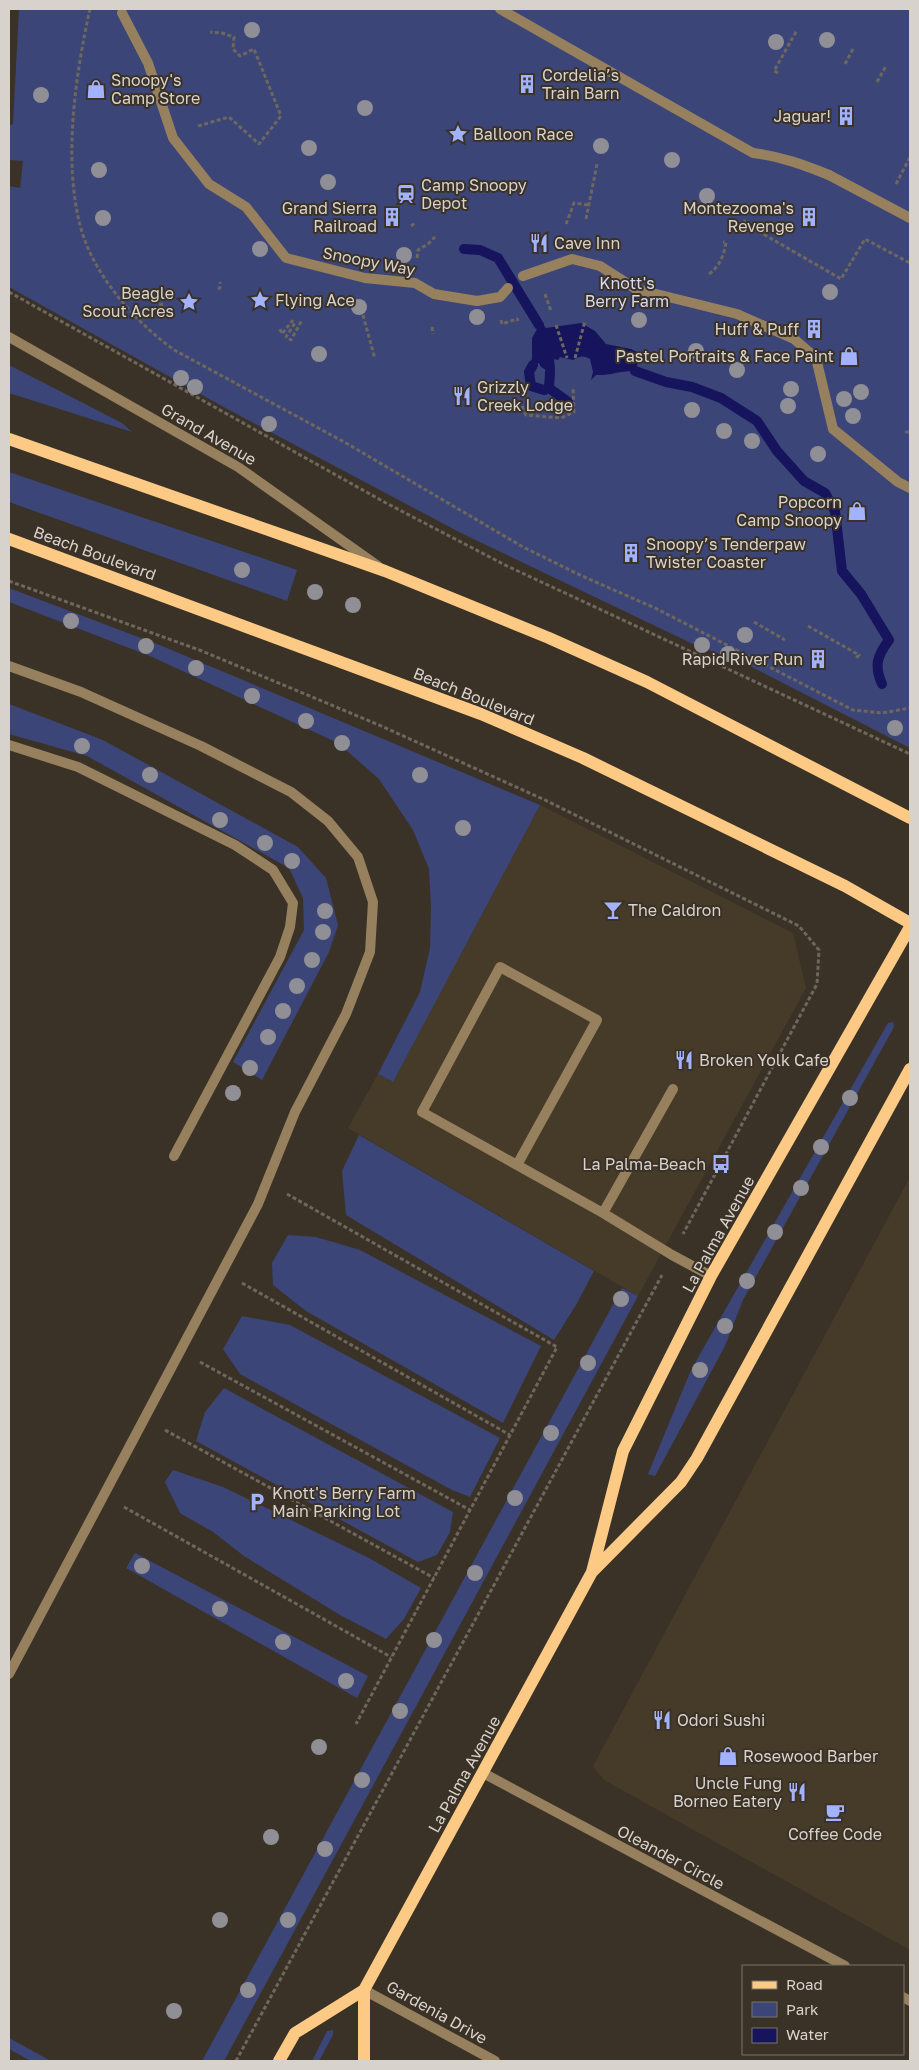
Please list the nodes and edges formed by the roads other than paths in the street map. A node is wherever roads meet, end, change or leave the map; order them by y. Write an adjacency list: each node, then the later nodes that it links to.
1 (500, 9): 3 (street)
2 (122, 13): 5 (street, Snoopy Way)
3 (910, 218)
4 (524, 276): 8 (street)
5 (508, 288)
6 (9, 337): 10 (street, Grand Avenue)
7 (9, 439): 10 (main road)
8 (910, 488)
9 (9, 539): 14 (main road, Beach Boulevard)
10 (385, 571): 13 (main road)
11 (9, 666): 23 (street)
12 (9, 745): 18 (street)
13 (910, 818)
14 (910, 923)
15 (910, 927): 21 (main road, La Palma Avenue)
16 (910, 1069): 22 (main road, La Palma Avenue)
17 (673, 1089): 20 (street)
18 (174, 1156)
19 (517, 1165): 19 (street); 20 (street)
20 (603, 1213): 21 (street)
21 (711, 1276): 22 (main road, La Palma Avenue)
22 (592, 1572): 24 (main road, La Palma Avenue)
23 (9, 1674)
24 (483, 1773): 25 (street, Oleander Circle); 26 (main road, La Palma Avenue)
25 (842, 1965)
26 (364, 1990): 27 (main road, La Palma Avenue); 28 (main road, La Palma Avenue); 29 (street, Gardenia Drive)
27 (279, 2061)
28 (364, 2061)
29 (495, 2061)

